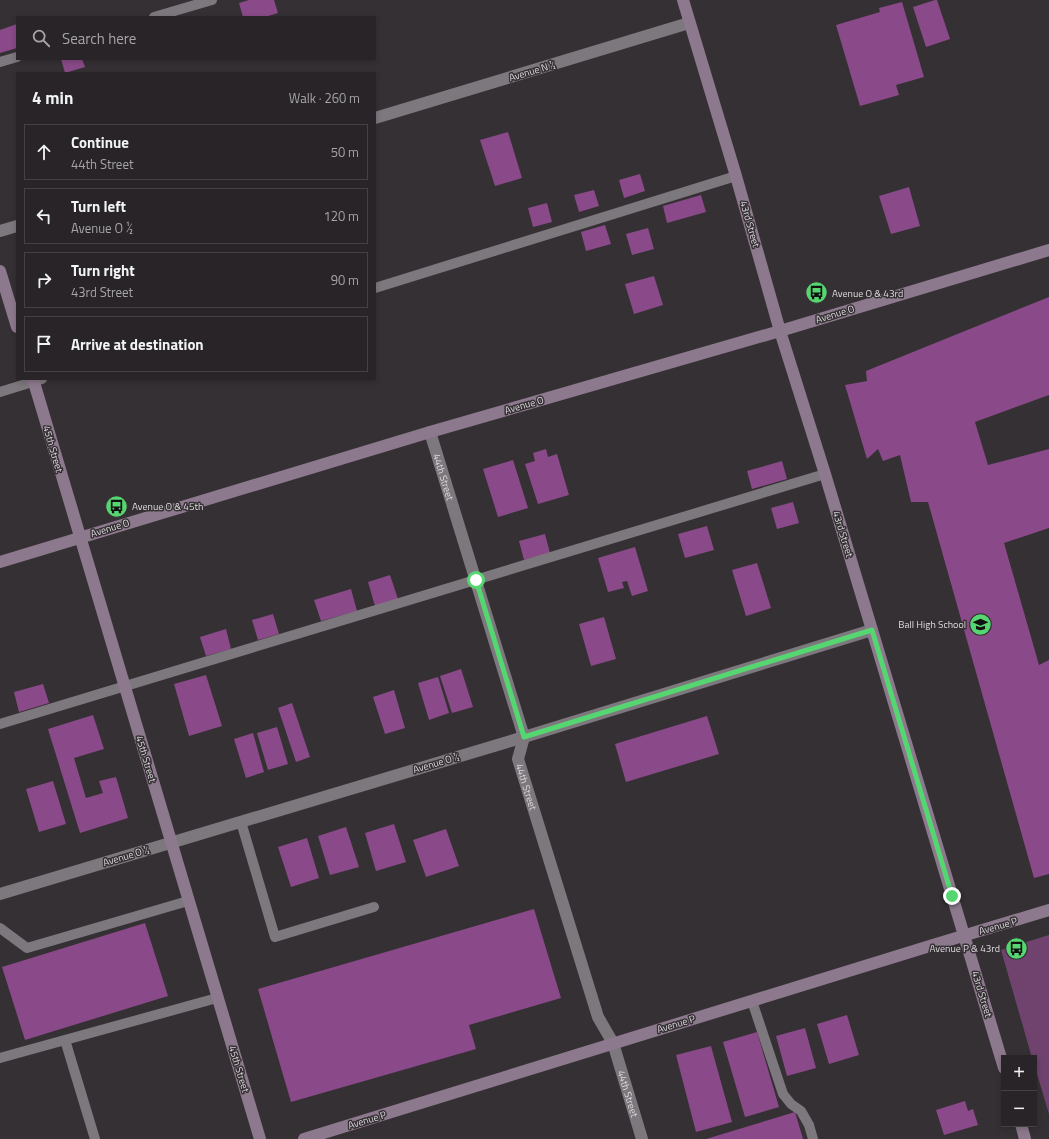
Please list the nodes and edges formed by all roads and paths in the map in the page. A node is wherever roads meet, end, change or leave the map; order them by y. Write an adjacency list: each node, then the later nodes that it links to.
1 (212, 0): 3 (lane)
2 (683, 0): 4 (main road, 43rd Street)
3 (157, 16)
4 (689, 24): 7 (street, Avenue N ½); 8 (main road, 43rd Street)
5 (16, 57): 6 (lane)
6 (0, 62)
7 (376, 118)
8 (736, 176): 13 (lane); 15 (main road, 43rd Street)
9 (16, 226): 10 (street)
10 (0, 231)
11 (1049, 250): 15 (main road, Avenue O)
12 (0, 271): 14 (main road)
13 (376, 288)
14 (16, 324)
15 (780, 331): 18 (main road, Avenue O); 19 (main road, 43rd Street)
16 (36, 380): 17 (lane); 20 (main road, 45th Street)
17 (0, 392)
18 (430, 432): 20 (main road, Avenue O); 22 (street, 44th Street)
19 (825, 474): 22 (lane); 23 (main road, 43rd Street)
20 (79, 537): 21 (main road, Avenue O); 24 (main road, 45th Street)
21 (0, 562)
22 (476, 580): 24 (lane); 26 (street, 44th Street)
23 (872, 630): 26 (street, Avenue O ½); 34 (main road, 43rd Street)
24 (124, 686): 25 (lane); 28 (main road, 45th Street)
25 (0, 724)
26 (524, 737): 27 (street, Avenue O ½); 38 (street, 44th Street)
27 (241, 822): 28 (street, Avenue O ½); 31 (lane)
28 (171, 842): 29 (street, Avenue O ½); 30 (main road, 45th Street)
29 (0, 894)
30 (188, 901): 33 (lane); 35 (main road, 45th Street)
31 (374, 907)
32 (1049, 910): 34 (main road, Avenue P)
33 (0, 928)
34 (964, 936): 36 (main road, Avenue P); 40 (main road, 43rd Street)
35 (217, 998): 37 (lane); 43 (main road, 45th Street)
36 (752, 1001): 38 (main road, Avenue P); 46 (lane)
37 (65, 1040): 39 (lane); 42 (lane)
38 (613, 1043): 44 (main road, Avenue P); 45 (street, 44th Street)
39 (0, 1058)
40 (1001, 1058)
41 (1022, 1127): 47 (main road)
42 (95, 1139)
43 (260, 1139)
44 (304, 1139)
45 (642, 1139)
46 (812, 1139)
47 (1025, 1139)

